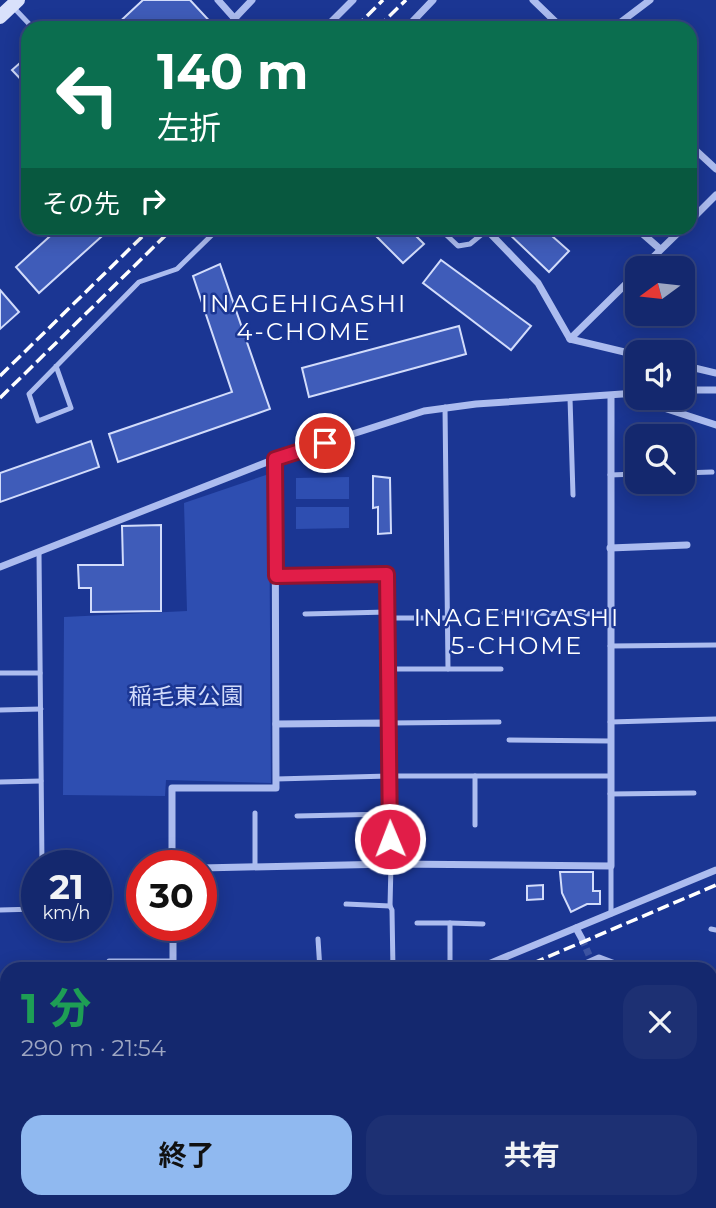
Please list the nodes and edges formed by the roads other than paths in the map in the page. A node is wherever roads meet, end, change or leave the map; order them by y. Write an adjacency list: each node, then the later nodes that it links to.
1 (218, 0): 9 (street)
2 (252, 0): 9 (street)
3 (354, 0): 11 (street)
4 (433, 0): 12 (street)
5 (533, 0): 13 (street)
6 (650, 0): 14 (street)
7 (15, 3): 8 (street); 10 (lane)
8 (0, 18)
9 (234, 19)
10 (28, 21)
11 (332, 21)
12 (412, 21)
13 (555, 21)
14 (622, 21)
15 (697, 151): 16 (street)
16 (716, 169)
17 (716, 195): 18 (street)
18 (697, 214)
19 (212, 235): 30 (lane)
20 (446, 235): 21 (lane)
21 (480, 235)
22 (492, 235): 28 (street)
23 (644, 235): 25 (street)
24 (676, 235): 25 (street)
25 (660, 250): 26 (street)
26 (654, 256)
27 (625, 285): 28 (street)
28 (570, 339): 29 (street)
29 (625, 352)
30 (56, 366): 30 (lane)
31 (695, 369): 32 (street)
32 (716, 373)
33 (695, 390): 34 (street)
34 (716, 390)
35 (623, 394): 36 (street); 39 (street)
36 (611, 396): 37 (street); 44 (street)
37 (570, 398): 38 (street); 45 (lane)
38 (445, 407): 40 (street); 55 (lane)
39 (716, 425)
40 (275, 459): 48 (street); 50 (street)
41 (712, 472): 42 (lane)
42 (695, 473)
43 (625, 474): 44 (lane)
44 (610, 475): 47 (street)
45 (573, 495)
46 (687, 545): 47 (street)
47 (610, 548): 53 (street)
48 (39, 552): 49 (street); 62 (lane)
49 (0, 567)
50 (276, 576): 54 (lane); 69 (street)
51 (504, 613): 53 (lane)
52 (305, 614): 54 (lane)
53 (610, 614): 57 (street)
54 (388, 615): 55 (lane); 58 (lane)
55 (448, 618): 59 (lane)
56 (716, 645): 57 (lane)
57 (610, 646): 67 (street)
58 (388, 669): 59 (lane); 68 (lane)
59 (448, 669): 60 (lane)
60 (501, 669)
61 (0, 673): 62 (lane)
62 (40, 673): 64 (lane)
63 (0, 709): 64 (lane)
64 (41, 709): 76 (lane)
65 (716, 719): 67 (lane)
66 (499, 722): 68 (lane)
67 (610, 722): 71 (street)
68 (389, 723): 69 (street); 72 (street)
69 (276, 724): 75 (street)
70 (509, 740): 71 (lane)
71 (610, 741): 74 (street)
72 (390, 776): 73 (lane); 75 (lane); 81 (street)
73 (475, 776): 74 (lane); 83 (lane)
74 (610, 776): 79 (street)
75 (276, 779): 85 (street)
76 (41, 781): 77 (lane); 84 (lane)
77 (0, 782)
78 (694, 793): 79 (lane)
79 (610, 794): 88 (street)
80 (255, 813): 87 (lane)
81 (390, 814): 82 (lane); 86 (street)
82 (297, 816)
83 (475, 825)
84 (42, 850)
85 (172, 850)
86 (391, 864): 87 (street); 88 (street); 92 (lane)
87 (255, 866): 89 (street)
88 (611, 866): 95 (lane)
89 (217, 867)
90 (716, 870): 95 (street)
91 (346, 904): 92 (lane)
92 (390, 906): 107 (lane)
93 (21, 909): 94 (lane)
94 (0, 910)
95 (611, 914): 99 (street)
96 (417, 923): 97 (lane)
97 (450, 923): 98 (lane); 108 (lane)
98 (483, 924)
99 (576, 928): 101 (street); 109 (street)
100 (317, 939): 106 (lane)
101 (582, 939)
102 (173, 941): 105 (street)
103 (109, 961): 104 (lane)
104 (125, 962)
105 (173, 962)
106 (319, 962)
107 (393, 962)
108 (450, 962)
109 (493, 962)
110 (583, 962): 111 (street)
111 (610, 962)

